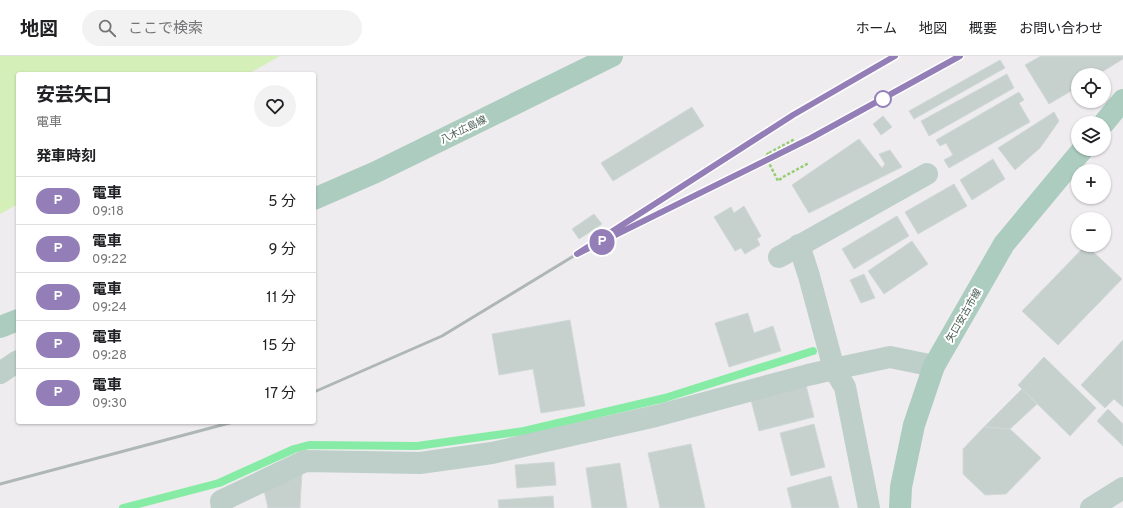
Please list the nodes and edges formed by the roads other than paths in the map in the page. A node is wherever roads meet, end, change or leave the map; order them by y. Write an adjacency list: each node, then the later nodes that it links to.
1 (612, 56): 6 (main road, 八木広島線)
2 (1123, 100): 3 (main road)
3 (1110, 116)
4 (1077, 156): 12 (main road, 矢口安古市線)
5 (927, 174): 7 (street)
6 (316, 198)
7 (799, 246): 8 (street); 13 (street)
8 (779, 257)
9 (16, 321): 10 (main road)
10 (0, 327)
11 (16, 362): 14 (street)
12 (934, 366): 13 (street); 18 (main road, 矢口安古市線)
13 (834, 369): 16 (street); 17 (street)
14 (0, 373)
15 (1123, 488): 19 (street)
16 (222, 508)
17 (869, 508)
18 (900, 508)
19 (1091, 508)

